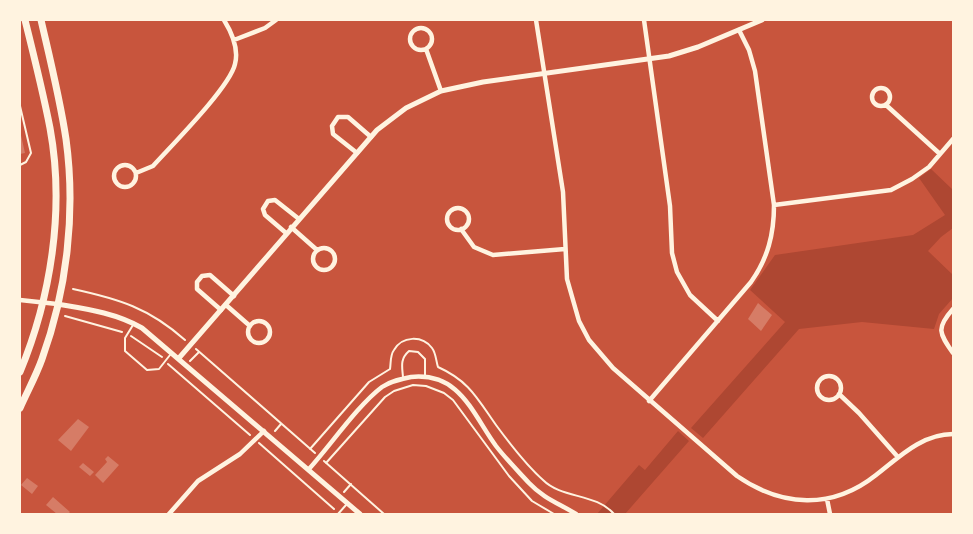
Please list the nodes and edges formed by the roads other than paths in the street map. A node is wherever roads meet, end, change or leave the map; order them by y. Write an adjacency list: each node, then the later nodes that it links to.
1 (25, 20): 31 (main road)
2 (41, 20): 32 (main road)
3 (224, 20): 9 (street)
4 (276, 20): 9 (street)
5 (536, 20): 12 (street)
6 (644, 20): 11 (street)
7 (762, 20): 8 (street)
8 (739, 30): 11 (street); 22 (street)
9 (234, 40): 21 (street)
10 (426, 49): 10 (street); 13 (street)
11 (650, 58): 12 (street); 36 (street)
12 (545, 73): 13 (street); 28 (street)
13 (441, 90): 16 (street)
14 (886, 105): 14 (street); 19 (street)
15 (20, 106): 20 (lane)
16 (371, 137): 18 (street); 18 (street)
17 (953, 139): 19 (street)
18 (357, 154): 23 (street)
19 (940, 154): 22 (street)
20 (20, 165)
21 (136, 173): 21 (street)
22 (774, 205): 36 (street)
23 (299, 219): 24 (street); 26 (street)
24 (292, 227): 26 (street); 27 (street)
25 (461, 229): 25 (street); 28 (street)
26 (286, 233): 29 (street)
27 (317, 250): 27 (street)
28 (565, 250): 46 (street)
29 (234, 296): 33 (street); 35 (street)
30 (20, 300): 31 (street)
31 (43, 301): 32 (street); 42 (main road)
32 (58, 304): 37 (street); 47 (main road)
33 (226, 304): 35 (street); 38 (street)
34 (953, 309): 40 (street)
35 (221, 310): 41 (street)
36 (718, 321): 46 (street)
37 (134, 323): 39 (street); 39 (lane)
38 (250, 326): 38 (street)
39 (172, 352): 41 (street)
40 (953, 352)
41 (179, 358): 48 (street)
42 (20, 372)
43 (425, 376): 44 (street); 44 (lane); 57 (street)
44 (403, 378): 51 (street)
45 (838, 394): 45 (street); 50 (street)
46 (649, 400): 52 (street)
47 (20, 408)
48 (264, 431): 51 (street); 54 (street)
49 (953, 434): 50 (street)
50 (898, 456): 52 (street)
51 (309, 469): 53 (street)
52 (827, 499): 58 (street)
53 (348, 503): 55 (lane); 56 (street)
54 (169, 514)
55 (339, 514)
56 (360, 514)
57 (576, 514)
58 (830, 514)

